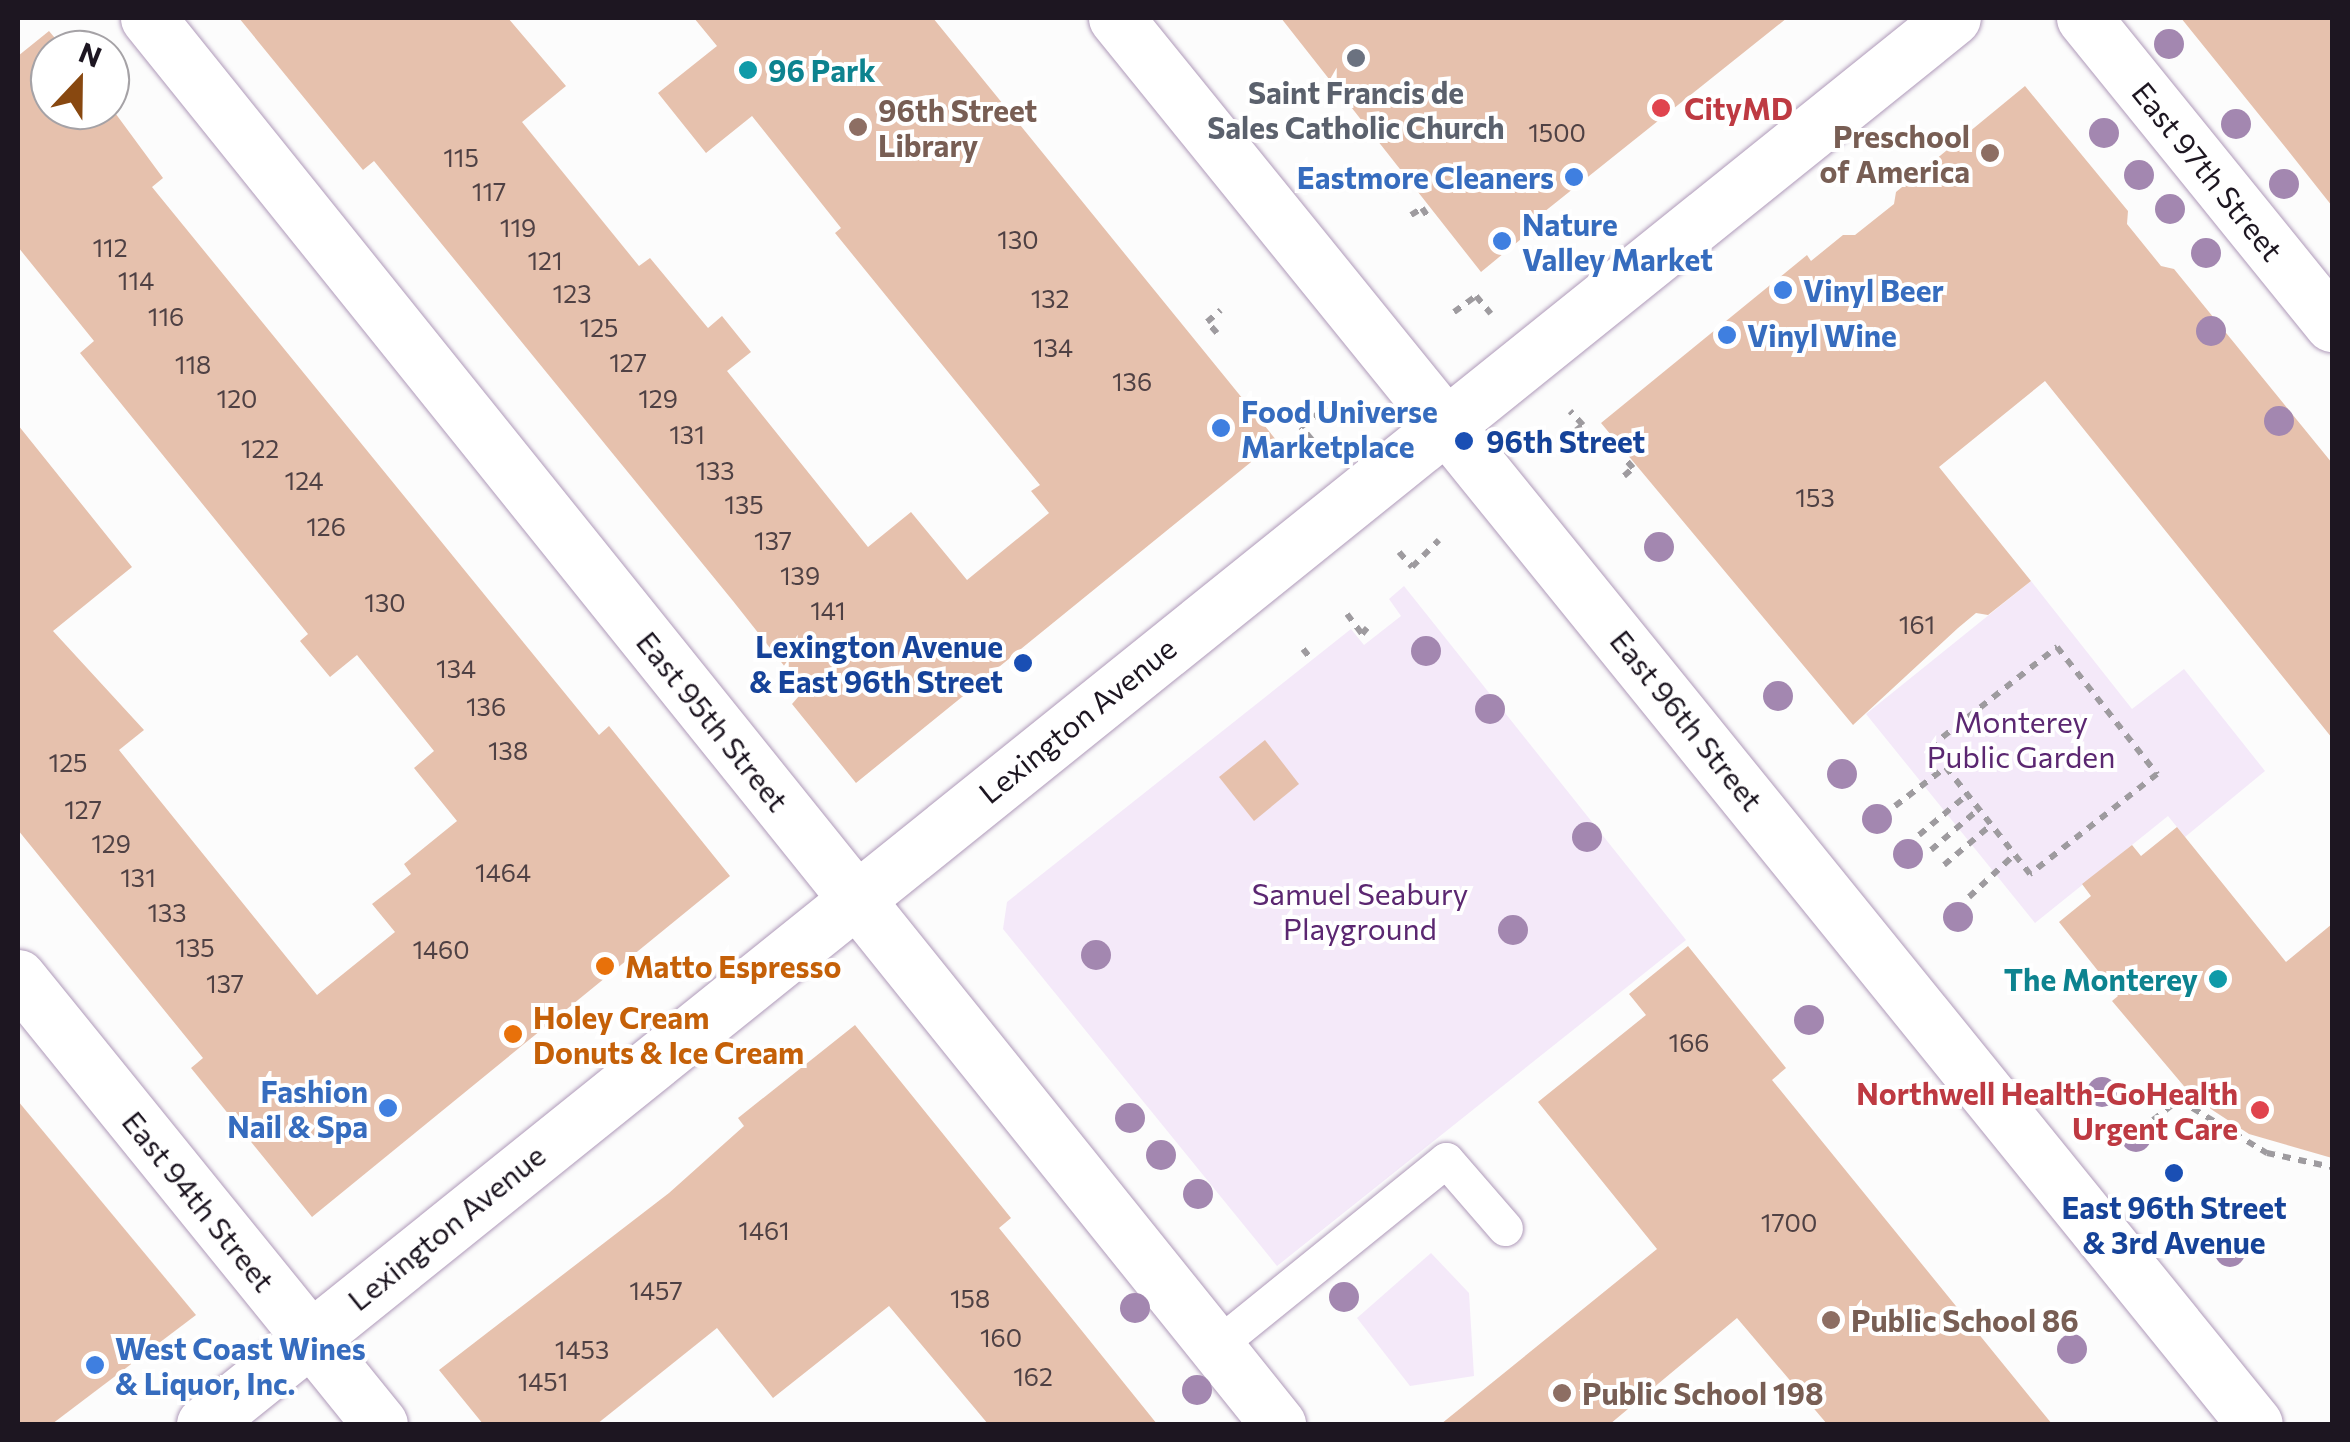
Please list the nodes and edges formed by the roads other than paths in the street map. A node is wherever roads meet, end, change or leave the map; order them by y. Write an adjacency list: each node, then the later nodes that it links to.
1 (148, 18): 7 (main road, East 95th Street)
2 (1116, 18): 6 (main road, East 96th Street)
3 (1953, 18): 6 (main road, Lexington Avenue)
4 (2084, 18): 5 (main road, East 97th Street)
5 (2332, 324)
6 (1447, 424): 7 (main road, Lexington Avenue); 15 (main road, East 96th Street)
7 (854, 897): 10 (main road, Lexington Avenue); 11 (main road, East 95th Street)
8 (18, 977): 10 (main road, East 94th Street)
9 (1505, 1228): 11 (lane)
10 (309, 1337): 12 (main road, Lexington Avenue); 13 (main road, East 94th Street)
11 (1215, 1346): 14 (main road, East 95th Street)
12 (204, 1424)
13 (380, 1424)
14 (1278, 1424)
15 (2254, 1424)

